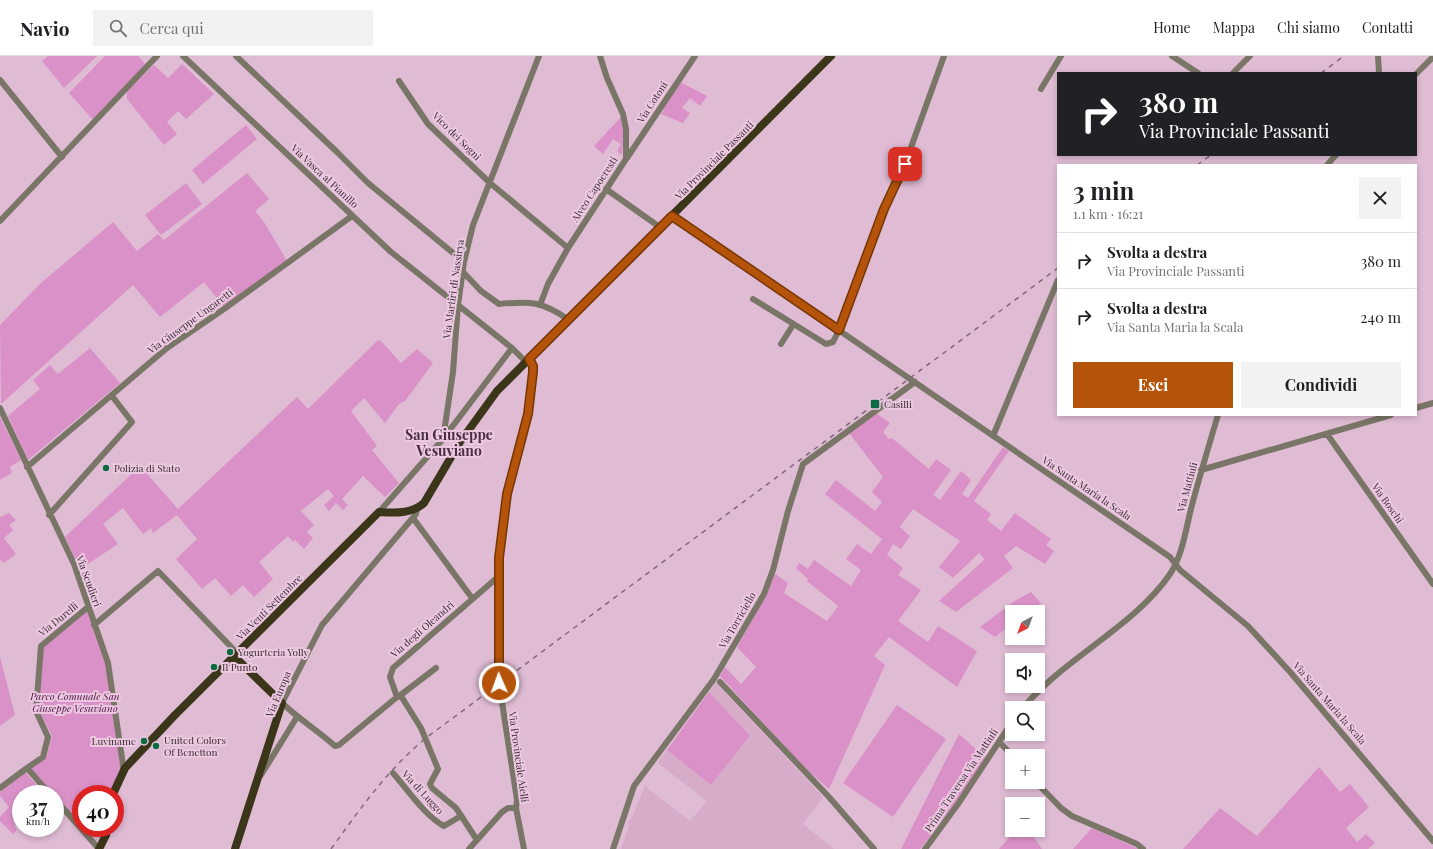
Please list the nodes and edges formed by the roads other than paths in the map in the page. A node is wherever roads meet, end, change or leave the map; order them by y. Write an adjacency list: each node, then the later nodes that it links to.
1 (157, 56): 21 (street)
2 (183, 56): 27 (street, Via Vasca al Pianillo)
3 (236, 56): 32 (street)
4 (539, 56): 25 (street, Via Martiri di Nassirya)
5 (600, 56): 23 (street, Alveo Capocresti)
6 (695, 56): 23 (street, Via Cotoni)
7 (831, 56): 28 (main road, Via Provinciale Passanti)
8 (944, 56): 40 (street)
9 (1061, 56): 20 (street)
10 (1172, 56): 14 (street)
11 (1250, 56): 15 (street)
12 (1378, 56): 16 (street)
13 (1433, 57): 17 (street)
14 (1196, 72)
15 (1234, 72)
16 (1379, 72)
17 (1417, 73)
18 (0, 80): 21 (street)
19 (400, 81): 25 (street, Vico dei Sogni)
20 (1041, 89)
21 (62, 156): 29 (street)
22 (1335, 156): 24 (street)
23 (626, 159): 26 (street, Alveo Capocresti)
24 (1328, 164)
25 (490, 183): 31 (street, Vico dei Sogni); 32 (street, Via Martiri di Nassirya)
26 (606, 190): 30 (street); 31 (street, Alveo Capocresti)
27 (352, 216): 36 (street, Via Vasca al Pianillo); 45 (street, Via Giuseppe Ungaretti)
28 (672, 216): 30 (main road, Via Provinciale Passanti); 40 (street, Via Santa Maria la Scala)
29 (0, 221)
30 (660, 228): 38 (main road, Via Provinciale Passanti)
31 (568, 248): 37 (street, Alveo Capocresti)
32 (464, 262): 33 (street, Via Martiri di Nassirya)
33 (464, 273): 36 (street, Via Martiri di Nassirya); 37 (street)
34 (1057, 282): 53 (street)
35 (753, 299): 39 (street)
36 (458, 305): 42 (street, Via Vasca al Pianillo); 51 (street, Via Martiri di Nassirya)
37 (540, 305): 38 (street)
38 (569, 320): 43 (main road, Via Provinciale Passanti)
39 (793, 325): 40 (street); 41 (street)
40 (839, 330): 44 (street, Via Santa Maria la Scala)
41 (781, 344)
42 (512, 348): 43 (street, Via Vasca al Pianillo); 51 (street)
43 (527, 361): 56 (main road, Via Provinciale Passanti); 61 (street, Via Provinciale Aielli)
44 (915, 382): 53 (street, Via Santa Maria la Scala); 96 (street, Via Torriciello)
45 (112, 396): 54 (street, Via Giuseppe Ungaretti); 58 (street)
46 (1433, 403): 48 (street)
47 (0, 408): 54 (street, Via Scudieri)
48 (1417, 408)
49 (1218, 416): 55 (street, Via Mattiuli)
50 (1389, 416): 52 (street)
51 (446, 432): 57 (street, Via Martiri di Nassirya)
52 (1327, 434): 55 (street); 62 (street, Via Boschi)
53 (993, 436): 60 (street, Via Santa Maria la Scala)
54 (27, 466): 58 (street, Via Scudieri)
55 (1201, 470): 60 (street, Via Mattiuli)
56 (417, 509): 57 (main road); 59 (street, Via Europa)
57 (379, 512): 66 (main road, Via Venti Settembre)
58 (49, 515): 64 (street, Via Scudieri)
59 (413, 518): 63 (street); 71 (street, Via Europa)
60 (1176, 565): 70 (street); 90 (street, Via Santa Maria la Scala)
61 (499, 576): 63 (street, Via degli Oleandri); 84 (street, Via Provinciale Aielli)
62 (1433, 584)
63 (472, 598): 69 (street, Via degli Oleandri)
64 (88, 607): 65 (street, Via Scudieri); 76 (street, Via Durelli)
65 (94, 625): 66 (street); 77 (street, Via Scudieri)
66 (236, 654): 71 (main road); 77 (main road, Via Venti Settembre)
67 (436, 668): 69 (street)
68 (720, 682): 97 (street)
69 (399, 696): 72 (street); 86 (street, Via di Luggo)
70 (1029, 701)
71 (282, 703): 72 (street); 79 (main road, Via Europa)
72 (297, 717): 79 (street)
73 (1005, 733): 74 (street, Prima Traversa Via Mattiuli)
74 (999, 742): 75 (street); 98 (street, Prima Traversa Via Mattiuli)
75 (1006, 749)
76 (27, 768): 80 (street); 82 (street, Via Durelli)
77 (124, 770): 81 (main road, Via Venti Settembre)
78 (392, 773): 86 (street, Via di Luggo)
79 (257, 781): 93 (main road, Via Europa)
80 (42, 785)
81 (118, 785)
82 (0, 788)
83 (1043, 789): 99 (street)
84 (516, 808): 89 (street); 95 (street, Via Provinciale Aielli)
85 (64, 809): 91 (street)
86 (461, 816): 89 (street, Via di Luggo)
87 (105, 837): 91 (main road)
88 (107, 837): 92 (main road)
89 (477, 840): 94 (street)
90 (1433, 840)
91 (99, 849)
92 (106, 849)
93 (235, 849)
94 (469, 849)
95 (524, 849)
96 (613, 849)
97 (874, 849)
98 (925, 849)
99 (1143, 849)

